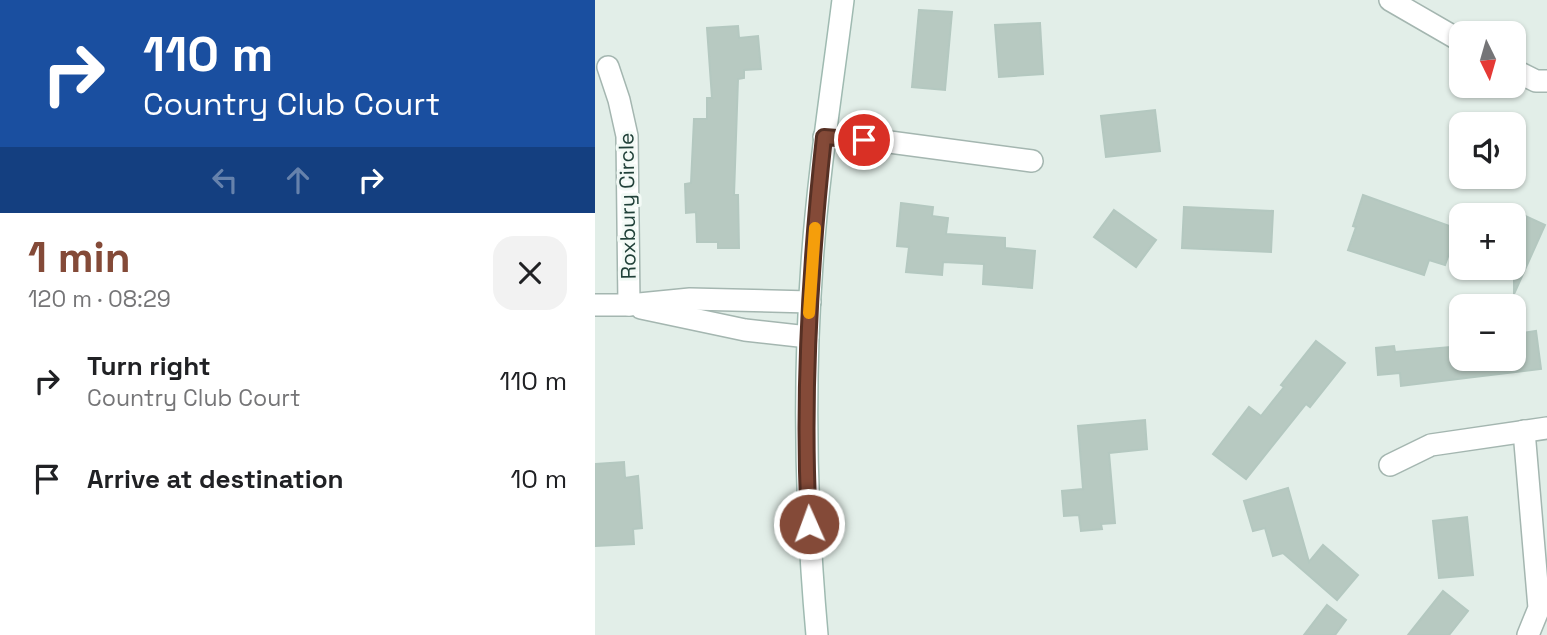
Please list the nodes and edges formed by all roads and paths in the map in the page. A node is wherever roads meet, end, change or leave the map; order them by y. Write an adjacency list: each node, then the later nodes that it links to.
1 (843, 0): 7 (street)
2 (1390, 0): 3 (street)
3 (1449, 34)
4 (608, 67): 11 (street, Roxbury Circle)
5 (1526, 75): 6 (street)
6 (1547, 81)
7 (824, 137): 8 (street); 9 (street)
8 (1032, 160)
9 (810, 302): 11 (street); 12 (street)
10 (595, 305): 11 (street)
11 (629, 306): 12 (street)
12 (808, 337): 16 (street)
13 (1547, 428): 14 (street)
14 (1524, 431): 15 (street); 17 (street)
15 (1389, 465)
16 (817, 635)
17 (1528, 635)

